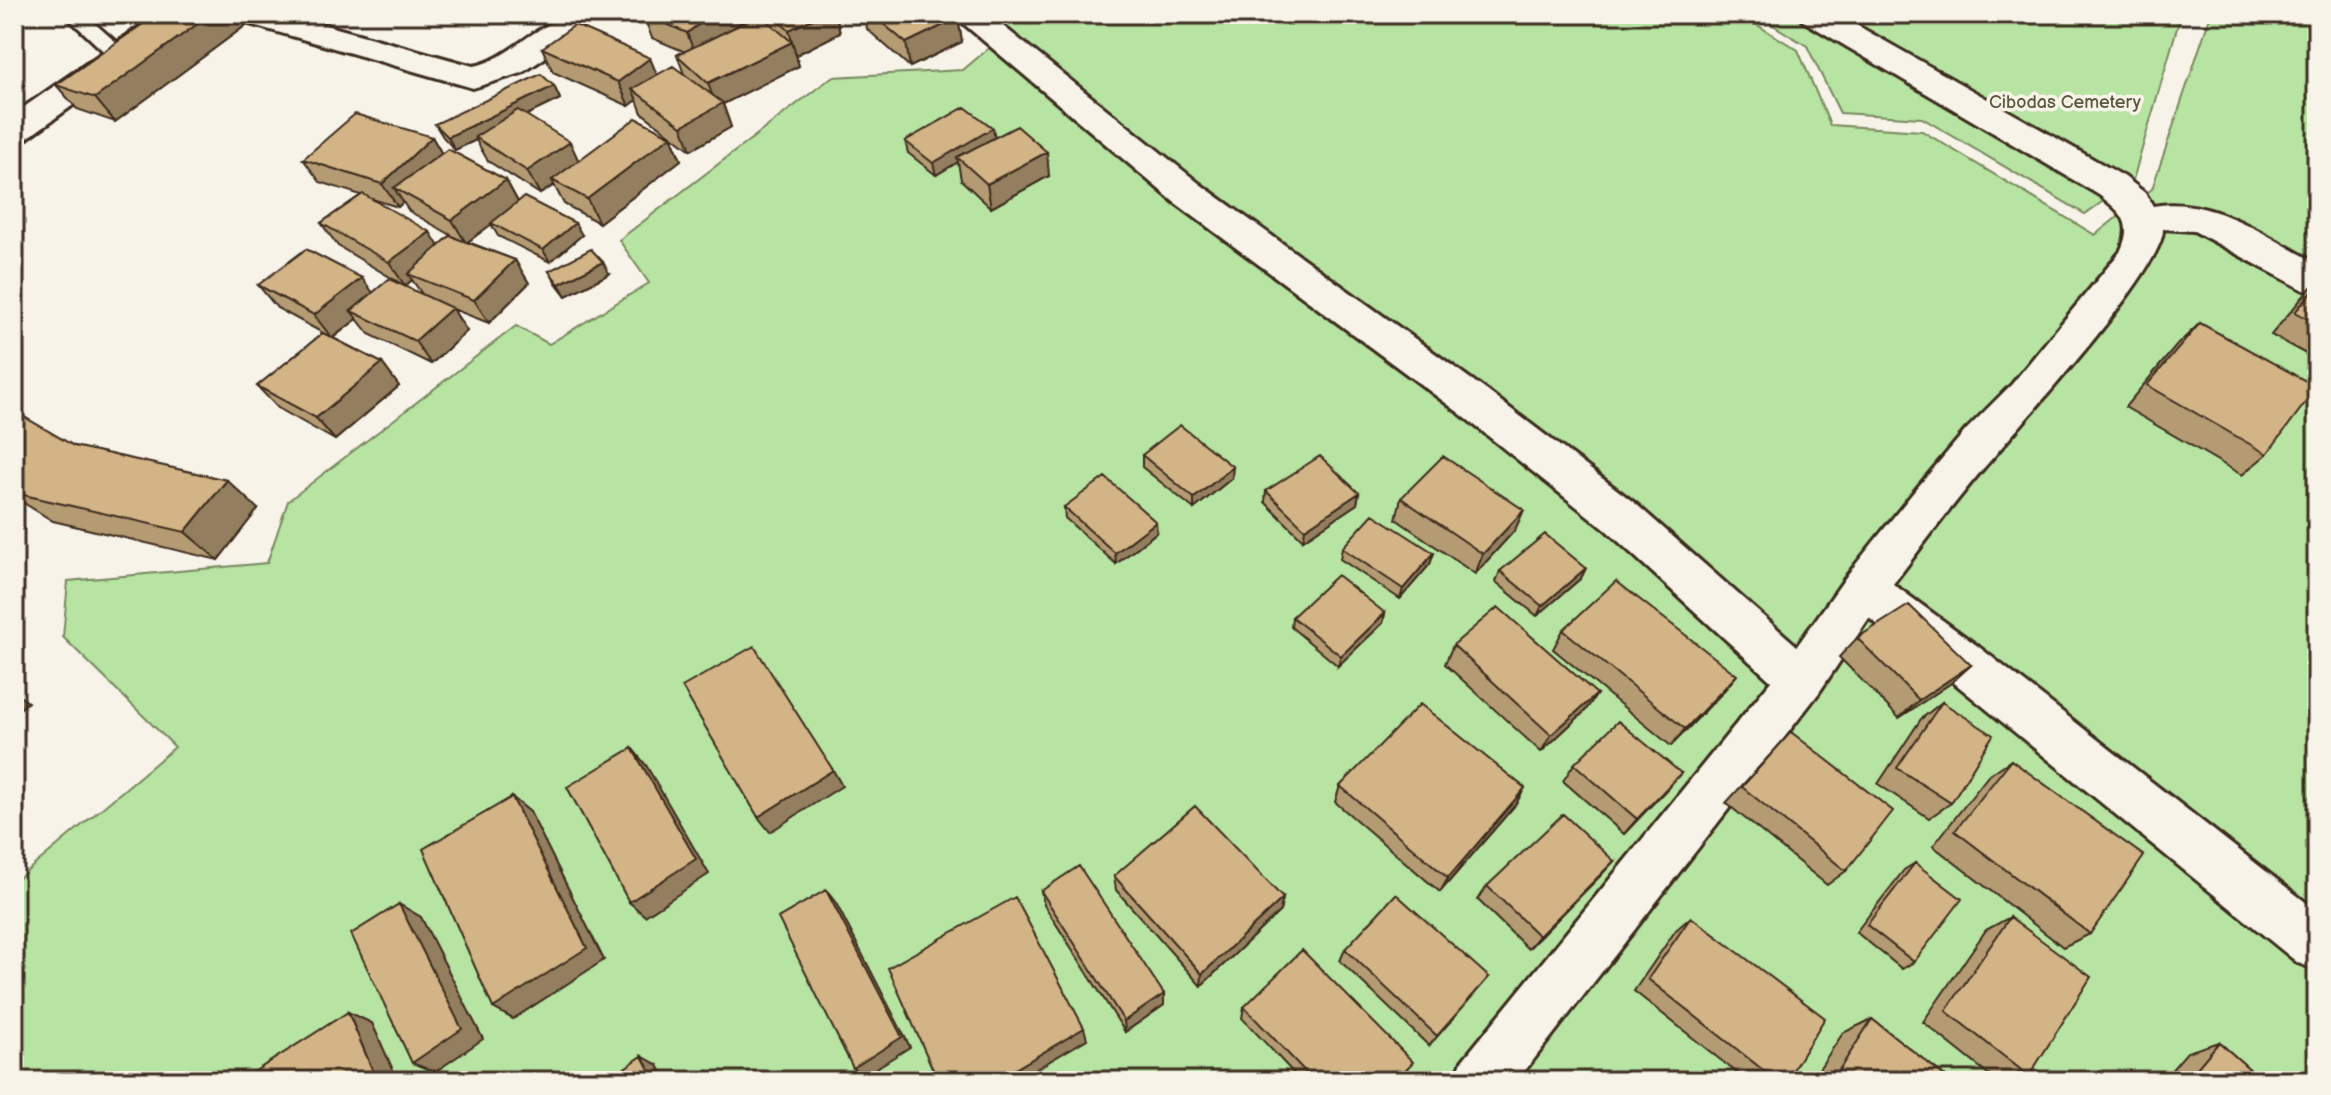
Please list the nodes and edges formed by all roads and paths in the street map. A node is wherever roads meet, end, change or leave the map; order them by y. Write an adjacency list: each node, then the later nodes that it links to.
1 (73, 14): 7 (lane)
2 (179, 14): 7 (street)
3 (250, 14): 6 (street)
4 (968, 14): 12 (street)
5 (1814, 14): 9 (street)
6 (564, 28)
7 (120, 56): 8 (street)
8 (14, 131)
9 (2144, 220): 10 (street); 11 (street)
10 (2317, 280)
11 (1864, 588): 12 (street); 13 (street)
12 (1801, 679): 14 (street)
13 (2317, 944)
14 (1482, 1081)

